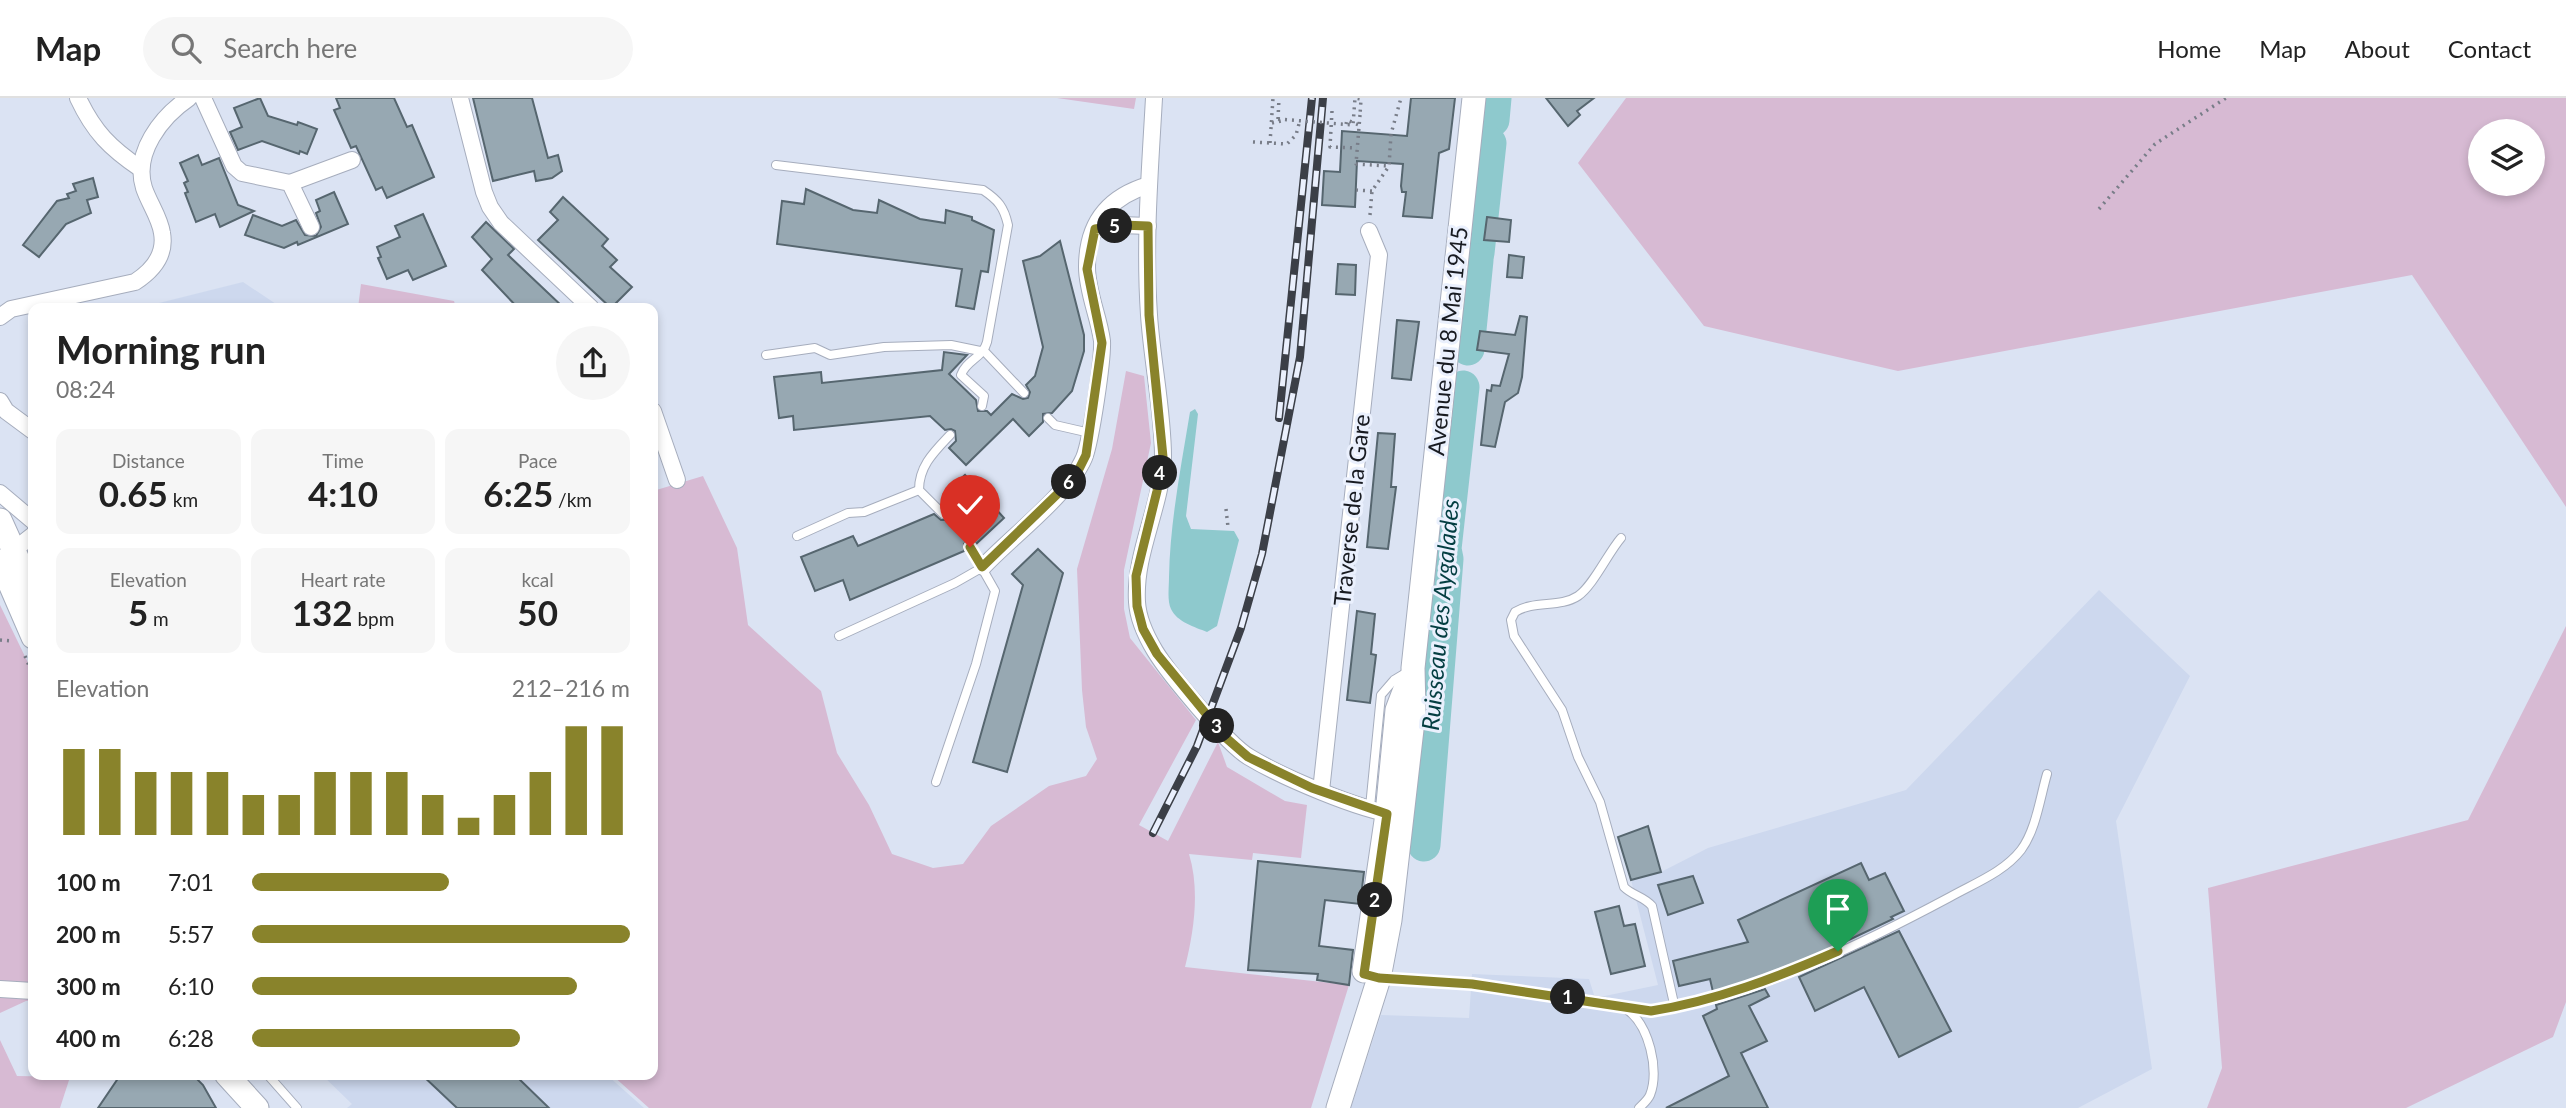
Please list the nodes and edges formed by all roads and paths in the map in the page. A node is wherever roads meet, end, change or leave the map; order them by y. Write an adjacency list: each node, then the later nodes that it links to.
1 (78, 98): 23 (street)
2 (189, 98): 23 (street)
3 (203, 98): 24 (street)
4 (460, 98): 34 (street)
5 (1154, 98): 25 (street)
6 (1273, 98): 15 (path)
7 (1279, 98): 12 (path)
8 (1401, 98): 22 (path)
9 (1474, 98): 64 (main road, Avenue du 8 Mai 1945)
10 (2226, 98): 28 (path)
11 (1332, 111): 19 (path)
12 (1285, 119): 14 (path, bridge); 15 (path)
13 (1300, 120): 18 (path)
14 (1347, 122): 16 (path); 16 (path, bridge)
15 (1272, 123): 18 (path)
16 (1359, 125): 19 (path)
17 (1252, 142): 18 (path)
18 (1270, 143)
19 (1357, 148): 22 (path)
20 (352, 160): 24 (street)
21 (776, 165): 37 (lane)
22 (1389, 166): 27 (path)
23 (141, 169): 33 (street)
24 (290, 183): 30 (street)
25 (1149, 185): 29 (street); 31 (street)
26 (1356, 190): 27 (path)
27 (1372, 191): 32 (path)
28 (2099, 209)
29 (1148, 226): 31 (street); 67 (street)
30 (312, 227)
31 (1095, 229): 45 (street)
32 (1369, 231): 67 (street, Traverse de la Gare)
33 (40, 303)
34 (586, 303)
35 (28, 305): 36 (street)
36 (0, 317)
37 (985, 352): 38 (lane); 39 (lane); 41 (lane)
38 (766, 355)
39 (1024, 393)
40 (0, 401): 44 (street)
41 (982, 406)
42 (1048, 418): 45 (lane)
43 (658, 425): 47 (street)
44 (28, 428)
45 (1090, 433): 60 (street)
46 (950, 435): 48 (lane)
47 (677, 480)
48 (919, 490): 51 (lane); 55 (lane)
49 (0, 493): 52 (street)
50 (1226, 509): 54 (path)
51 (943, 514)
52 (28, 517)
53 (0, 520): 59 (main road)
54 (1228, 527)
55 (797, 536)
56 (1621, 538): 73 (lane)
57 (28, 543): 59 (street)
58 (970, 547): 60 (lane)
59 (14, 562): 61 (main road); 62 (main road)
60 (982, 567): 63 (lane); 66 (lane)
61 (28, 585)
62 (28, 617)
63 (839, 636)
64 (1413, 668): 68 (main road, Avenue du 8 Mai 1945); 68 (lane)
65 (2047, 774): 73 (lane)
66 (936, 782)
67 (1321, 791): 68 (street)
68 (1387, 812): 69 (main road, Avenue du 8 Mai 1945)
69 (1371, 976): 72 (lane); 80 (main road, Avenue du 8 Mai 1945); 81 (main road, Avenue du 8 Mai 1945)
70 (0, 989): 71 (street)
71 (28, 991)
72 (1625, 1008): 73 (lane); 82 (lane)
73 (1675, 1008)
74 (221, 1080): 77 (main road)
75 (231, 1080): 78 (main road)
76 (272, 1080): 79 (lane)
77 (240, 1108)
78 (257, 1108)
79 (297, 1108)
80 (1321, 1108)
81 (1338, 1108)
82 (1639, 1108)

